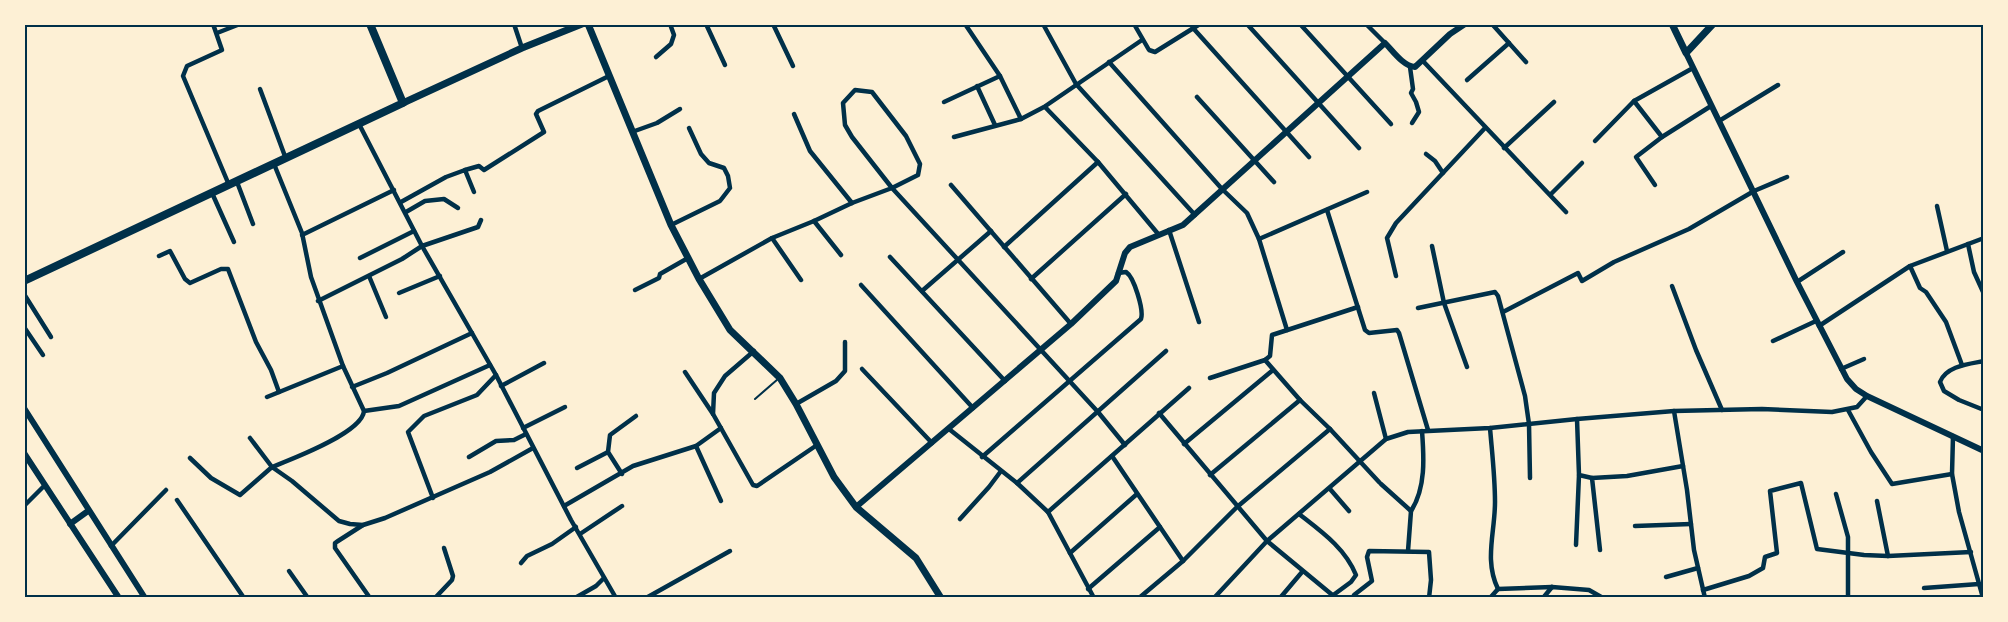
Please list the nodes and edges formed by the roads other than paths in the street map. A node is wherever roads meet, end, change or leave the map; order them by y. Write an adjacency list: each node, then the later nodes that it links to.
1 (213, 24): 22 (street)
2 (240, 24): 22 (street)
3 (370, 24): 48 (main road)
4 (514, 24): 26 (street)
5 (582, 24): 26 (main road)
6 (588, 24): 37 (main road)
7 (670, 24): 28 (street)
8 (706, 24): 32 (street)
9 (773, 24): 33 (street)
10 (966, 24): 38 (street)
11 (1043, 24): 40 (street)
12 (1134, 24): 23 (street)
13 (1200, 24): 21 (street)
14 (1247, 24): 49 (street)
15 (1300, 24): 36 (street)
16 (1366, 24): 24 (street)
17 (1465, 24): 29 (street)
18 (1492, 24): 25 (street)
19 (1672, 24): 27 (main road)
20 (1713, 24): 27 (main road)
21 (1194, 28): 23 (street); 62 (street)
22 (217, 33): 80 (street)
23 (1142, 40): 30 (street)
24 (1385, 43): 34 (street); 36 (street)
25 (1509, 43): 31 (street); 39 (street)
26 (522, 48): 48 (main road)
27 (1686, 53): 35 (street)
28 (656, 57)
29 (1422, 60): 34 (street); 61 (street)
30 (1109, 62): 40 (street); 84 (street)
31 (1526, 62)
32 (725, 65)
33 (794, 66)
34 (1410, 67): 56 (street)
35 (1693, 68): 45 (street); 50 (street)
36 (1347, 75): 49 (street); 58 (street)
37 (609, 76): 63 (main road); 76 (street)
38 (1000, 76): 42 (street); 54 (street)
39 (1467, 80)
40 (1076, 84): 51 (street); 99 (street)
41 (1778, 84): 55 (street)
42 (977, 86): 46 (street); 59 (street)
43 (260, 89): 71 (street)
44 (1197, 97): 73 (street)
45 (1634, 101): 65 (street); 66 (street)
46 (944, 102)
47 (1554, 102): 68 (street)
48 (403, 103): 57 (main road)
49 (1317, 103): 62 (street); 67 (street)
50 (1711, 106): 55 (street); 65 (street)
51 (1045, 107): 54 (street); 72 (street)
52 (680, 109): 63 (street)
53 (794, 114): 93 (street)
54 (1021, 119): 59 (street)
55 (1719, 121): 86 (street)
56 (1412, 123)
57 (359, 124): 71 (main road); 85 (street)
58 (1391, 124)
59 (995, 125): 64 (street)
60 (689, 128): 103 (street)
61 (1485, 128): 68 (street); 77 (street)
62 (1286, 131): 70 (street); 73 (street)
63 (632, 132): 103 (main road)
64 (954, 137)
65 (1662, 137): 82 (street)
66 (1595, 141)
67 (1359, 148)
68 (1504, 148): 91 (street)
69 (1426, 154): 77 (street)
70 (1309, 157)
71 (286, 159): 75 (main road)
72 (1098, 162): 90 (street); 116 (street)
73 (1256, 163): 79 (street); 84 (street)
74 (1582, 163): 91 (street)
75 (274, 164): 80 (main road); 107 (street)
76 (465, 170): 87 (street); 92 (street)
77 (1443, 172): 129 (street)
78 (1787, 177): 86 (street)
79 (1274, 182)
80 (233, 184): 89 (main road); 102 (street)
81 (951, 185): 106 (street)
82 (1655, 185)
83 (892, 188): 83 (street); 93 (street); 124 (street)
84 (1222, 189): 99 (street); 111 (street)
85 (394, 190): 92 (street); 107 (street)
86 (1754, 191): 134 (street); 146 (street)
87 (474, 192)
88 (1367, 192): 96 (street)
89 (212, 193): 112 (street); 133 (main road)
90 (1126, 194): 108 (street); 131 (street)
91 (1551, 194): 98 (street)
92 (401, 202): 97 (street)
93 (852, 203): 101 (street)
94 (1936, 206): 117 (street)
95 (458, 208): 97 (street)
96 (1328, 210): 111 (street); 144 (street)
97 (406, 212): 105 (street)
98 (1566, 212)
99 (1195, 214): 104 (street)
100 (481, 220): 114 (street)
101 (814, 221): 109 (street); 119 (street)
102 (253, 224)
103 (671, 225): 123 (main road)
104 (1169, 230): 108 (street); 148 (street)
105 (414, 231): 114 (street); 122 (street)
106 (991, 231): 116 (street); 124 (street)
107 (302, 235): 142 (street)
108 (1159, 235): 126 (street)
109 (772, 238): 130 (street); 132 (street)
110 (1984, 238): 113 (street)
111 (1259, 239): 152 (street)
112 (234, 242)
113 (1968, 244): 117 (street); 141 (street)
114 (422, 246): 127 (street); 128 (street)
115 (1432, 246): 143 (street)
116 (1004, 247): 131 (street)
117 (1947, 251): 125 (street)
118 (1843, 252): 134 (street)
119 (841, 255)
120 (159, 256): 181 (street)
121 (890, 257): 138 (street)
122 (360, 258)
123 (688, 258): 130 (main road); 137 (street)
124 (957, 260): 138 (street); 157 (street)
125 (1910, 266): 149 (street); 166 (street)
126 (1118, 273): 150 (street); 177 (street)
127 (369, 276): 142 (street); 147 (street)
128 (440, 276): 139 (street); 153 (street)
129 (1396, 276)
130 (699, 279): 158 (main road)
131 (1031, 279): 150 (street)
132 (801, 280)
133 (24, 281)
134 (1797, 282): 149 (street)
135 (861, 285): 190 (street)
136 (1672, 286): 191 (street)
137 (635, 290)
138 (922, 291): 176 (street)
139 (399, 293)
140 (24, 294): 154 (street)
141 (1984, 294)
142 (318, 301): 167 (street)
143 (1444, 303): 145 (street); 146 (street); 168 (street)
144 (1359, 307): 152 (street); 206 (street)
145 (1418, 308)
146 (1503, 312): 201 (street)
147 (386, 317)
148 (1199, 321)
149 (1818, 323): 155 (street); 170 (street)
150 (1071, 324): 157 (street)
151 (24, 327): 160 (street)
152 (1287, 330): 162 (street)
153 (472, 333): 165 (street); 179 (street)
154 (51, 337)
155 (1773, 341)
156 (844, 342): 187 (street)
157 (1041, 350): 176 (street); 177 (street)
158 (754, 351): 174 (main road); 198 (street)
159 (1166, 351): 196 (street)
160 (43, 355)
161 (1864, 359): 170 (street)
162 (1265, 360): 171 (street); 175 (street)
163 (1984, 361): 166 (street)
164 (544, 363): 178 (street)
165 (490, 365): 173 (street); 194 (street)
166 (1962, 365): 193 (street)
167 (343, 366): 179 (street); 181 (street)
168 (1467, 367)
169 (862, 369): 212 (street)
170 (1840, 369): 183 (street)
171 (1274, 370): 186 (street); 213 (street)
172 (685, 372): 198 (street)
173 (496, 375): 178 (street); 242 (street)
174 (780, 378): 185 (lane); 187 (main road)
175 (1210, 378)
176 (1005, 381): 190 (street)
177 (1070, 382): 196 (street); 223 (street)
178 (501, 386): 207 (street)
179 (352, 387): 194 (street)
180 (1189, 388): 197 (street)
181 (279, 392): 184 (street)
182 (1374, 393): 211 (street)
183 (1868, 396): 192 (street); 209 (street)
184 (267, 397)
185 (755, 399)
186 (1300, 400): 205 (street); 233 (street)
187 (796, 404): 214 (main road)
188 (565, 407): 207 (street)
189 (24, 408): 252 (street)
190 (973, 408): 204 (street)
191 (1722, 410): 192 (street); 195 (street)
192 (1848, 410): 231 (street)
193 (1984, 410)
194 (364, 411): 227 (street)
195 (1674, 411): 200 (street); 226 (street)
196 (1098, 412): 215 (street); 236 (street)
197 (1159, 413): 213 (street); 215 (street)
198 (713, 414): 202 (street)
199 (636, 416): 219 (street)
200 (1577, 418): 201 (street); 232 (street)
201 (1529, 424): 203 (street); 234 (street)
202 (721, 428): 214 (street); 216 (street)
203 (1490, 428): 206 (street); 286 (street)
204 (949, 429): 212 (street); 223 (street)
205 (1330, 429): 225 (street); 249 (street)
206 (1428, 430): 208 (street)
207 (524, 431): 217 (street); 222 (street)
208 (1422, 431): 211 (street); 253 (street)
209 (1953, 436): 218 (street); 231 (street)
210 (250, 438): 227 (street)
211 (1386, 439): 225 (street)
212 (932, 443): 250 (street)
213 (1184, 444): 233 (street)
214 (817, 445): 250 (main road)
215 (1125, 445): 221 (street)
216 (696, 446): 230 (street); 244 (street)
217 (533, 448): 242 (street); 247 (street)
218 (1984, 451)
219 (608, 452): 228 (street); 230 (street)
220 (24, 453): 237 (street)
221 (1112, 456): 240 (street); 254 (street)
222 (469, 457)
223 (982, 457): 229 (street)
224 (190, 458): 227 (street)
225 (1360, 463): 238 (street); 253 (street)
226 (1683, 466): 235 (street); 258 (street)
227 (272, 467): 259 (street)
228 (577, 468)
229 (1001, 471): 236 (street); 256 (street)
230 (622, 474): 247 (street)
231 (1952, 474): 271 (street)
232 (1579, 475): 235 (street); 265 (street)
233 (1210, 476): 249 (street)
234 (1530, 478)
235 (1592, 478): 268 (street)
236 (1017, 483): 254 (street)
237 (45, 485): 246 (street); 257 (street)
238 (1330, 489): 251 (street); 255 (street)
239 (166, 490): 266 (street)
240 (1137, 494): 262 (street); 273 (street)
241 (1836, 494): 272 (street)
242 (433, 498): 259 (street)
243 (177, 500): 293 (street)
244 (721, 501)
245 (1877, 501): 274 (street)
246 (24, 506)
247 (564, 506): 261 (street)
248 (622, 506): 263 (street)
249 (1237, 507): 264 (street); 275 (street)
250 (858, 509): 300 (main road)
251 (1349, 510)
252 (88, 511): 257 (street); 266 (street)
253 (1411, 511): 270 (street)
254 (1048, 512): 273 (street)
255 (1299, 514): 264 (street); 289 (street)
256 (960, 519)
257 (70, 524): 291 (street)
258 (1691, 524): 260 (street); 277 (street)
259 (363, 525): 295 (street)
260 (1635, 526)
261 (576, 527): 263 (street); 276 (street)
262 (1160, 527): 275 (street); 285 (street)
263 (579, 534): 281 (street)
264 (1267, 541): 279 (street); 303 (street)
265 (1576, 545)
266 (111, 546): 292 (street)
267 (444, 548): 296 (street)
268 (1600, 550)
269 (730, 551): 299 (street)
270 (1408, 551): 288 (street); 305 (street)
271 (1971, 552): 274 (street); 282 (street)
272 (1849, 553): 274 (street); 287 (street); 309 (street)
273 (1070, 554): 285 (street)
274 (1888, 556)
275 (1183, 561): 302 (street)
276 (521, 563)
277 (1698, 568): 280 (street); 287 (street)
278 (289, 571): 294 (street)
279 (1302, 572): 289 (street); 304 (street)
280 (1666, 577)
281 (604, 578): 297 (street); 298 (street)
282 (1979, 584): 284 (street); 310 (street)
283 (1552, 586): 286 (street); 290 (street); 307 (street)
284 (1924, 588)
285 (1088, 589): 301 (street)
286 (1498, 590): 306 (street)
287 (1703, 590): 308 (street)
288 (1354, 595)
289 (1333, 597)
290 (1600, 597)
291 (119, 598)
292 (145, 598)
293 (244, 598)
294 (308, 598)
295 (370, 598)
296 (435, 598)
297 (575, 598)
298 (616, 598)
299 (646, 598)
300 (941, 598)
301 (1094, 598)
302 (1139, 598)
303 (1214, 598)
304 (1280, 598)
305 (1429, 598)
306 (1490, 598)
307 (1544, 598)
308 (1705, 598)
309 (1848, 598)
310 (1983, 598)

